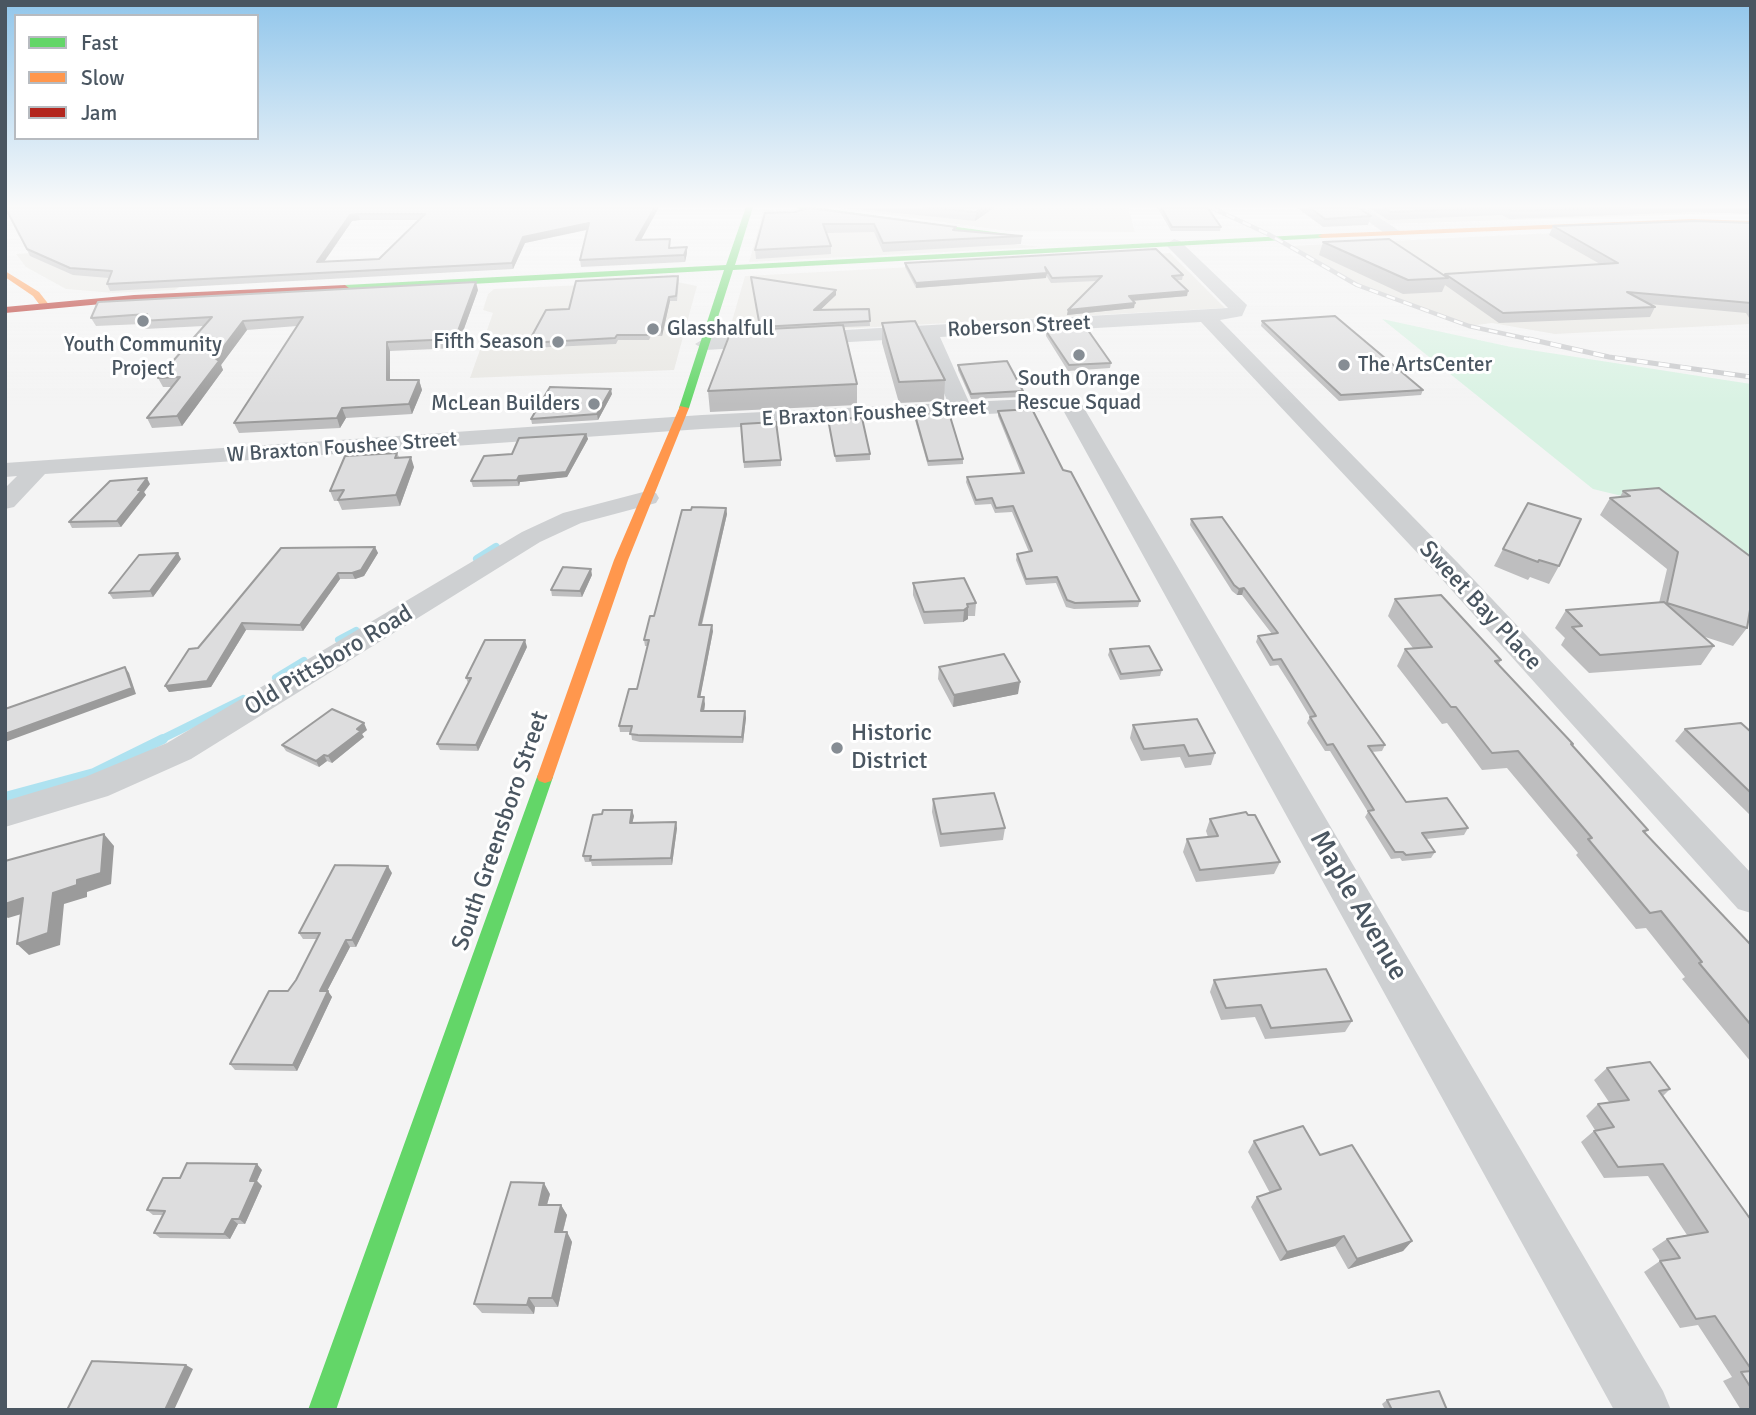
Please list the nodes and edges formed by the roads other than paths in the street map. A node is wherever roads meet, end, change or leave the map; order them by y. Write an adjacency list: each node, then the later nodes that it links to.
1 (5, 273): 5 (main road)
2 (665, 273): 5 (main road)
3 (729, 273): 9 (main road, South Greensboro Street)
4 (1204, 273): 7 (street, Roberson Street)
5 (45, 306): 6 (main road)
6 (5, 310)
7 (1206, 316): 8 (street, Roberson Street); 18 (street, Sweet Bay Place)
8 (929, 332): 9 (street, Roberson Street); 11 (street)
9 (705, 344): 12 (main road, South Greensboro Street)
10 (1070, 403): 11 (street, E Braxton Foushee Street); 20 (street, Maple Avenue)
11 (962, 410): 12 (street, E Braxton Foushee Street)
12 (678, 424): 13 (street, W Braxton Foushee Street); 15 (main road, South Greensboro Street)
13 (38, 468): 14 (street, W Braxton Foushee Street); 16 (street)
14 (5, 470)
15 (647, 498): 17 (street, Old Pittsboro Road); 19 (main road, South Greensboro Street)
16 (5, 502)
17 (5, 814)
18 (1751, 898)
19 (322, 1410)
20 (1644, 1410)

